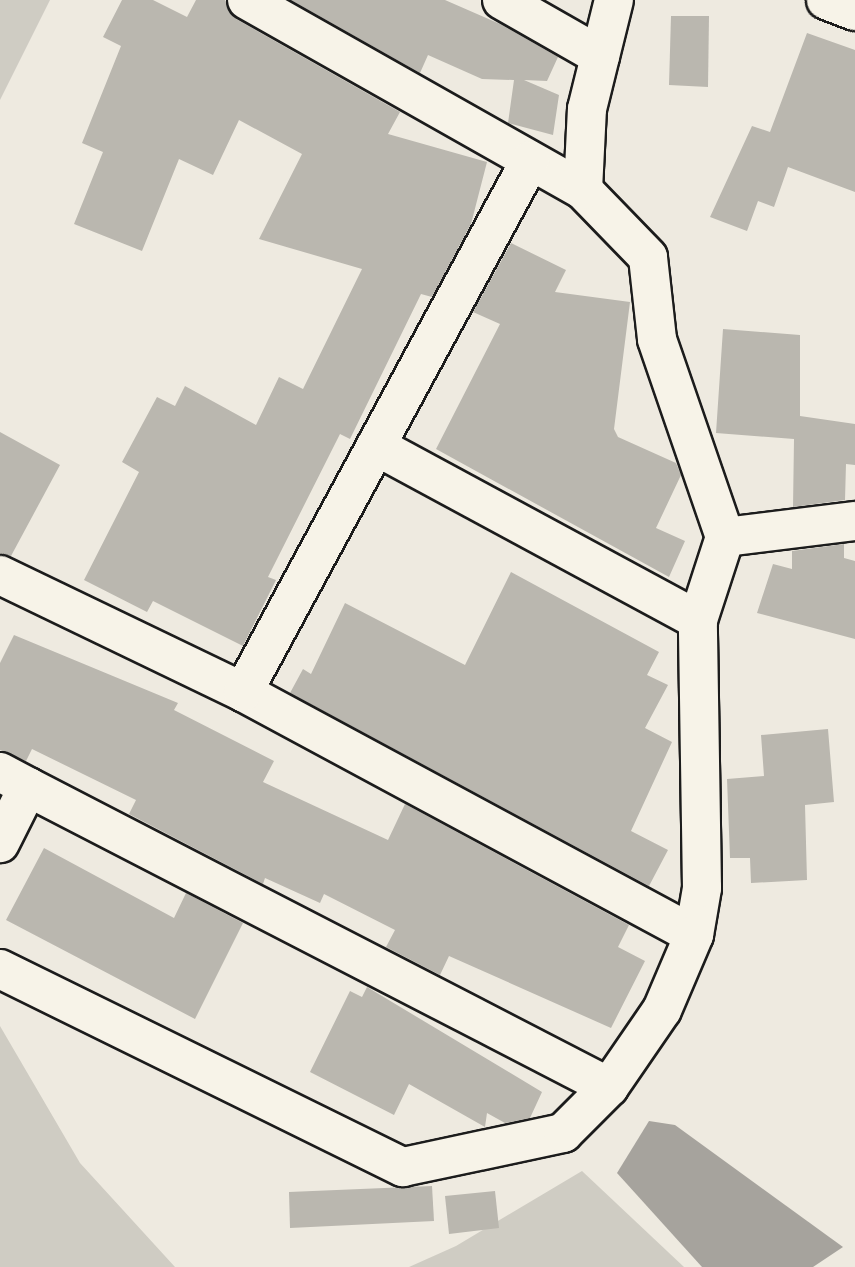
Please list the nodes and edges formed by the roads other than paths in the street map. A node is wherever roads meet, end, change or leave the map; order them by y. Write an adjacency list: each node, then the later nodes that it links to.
1 (247, 0): 7 (street)
2 (502, 0): 6 (street)
3 (614, 0): 6 (street)
4 (826, 0): 5 (street)
5 (855, 11)
6 (600, 56): 8 (street)
7 (530, 161): 8 (street); 9 (street)
8 (583, 190): 11 (street)
9 (376, 446): 13 (street); 14 (street)
10 (855, 520): 11 (street)
11 (725, 537): 13 (street)
12 (0, 575): 14 (street)
13 (698, 620): 17 (street)
14 (243, 692): 17 (street)
15 (14, 779): 16 (street); 19 (street)
16 (0, 843)
17 (694, 935): 19 (street)
18 (0, 969): 19 (street)
19 (609, 1087)

